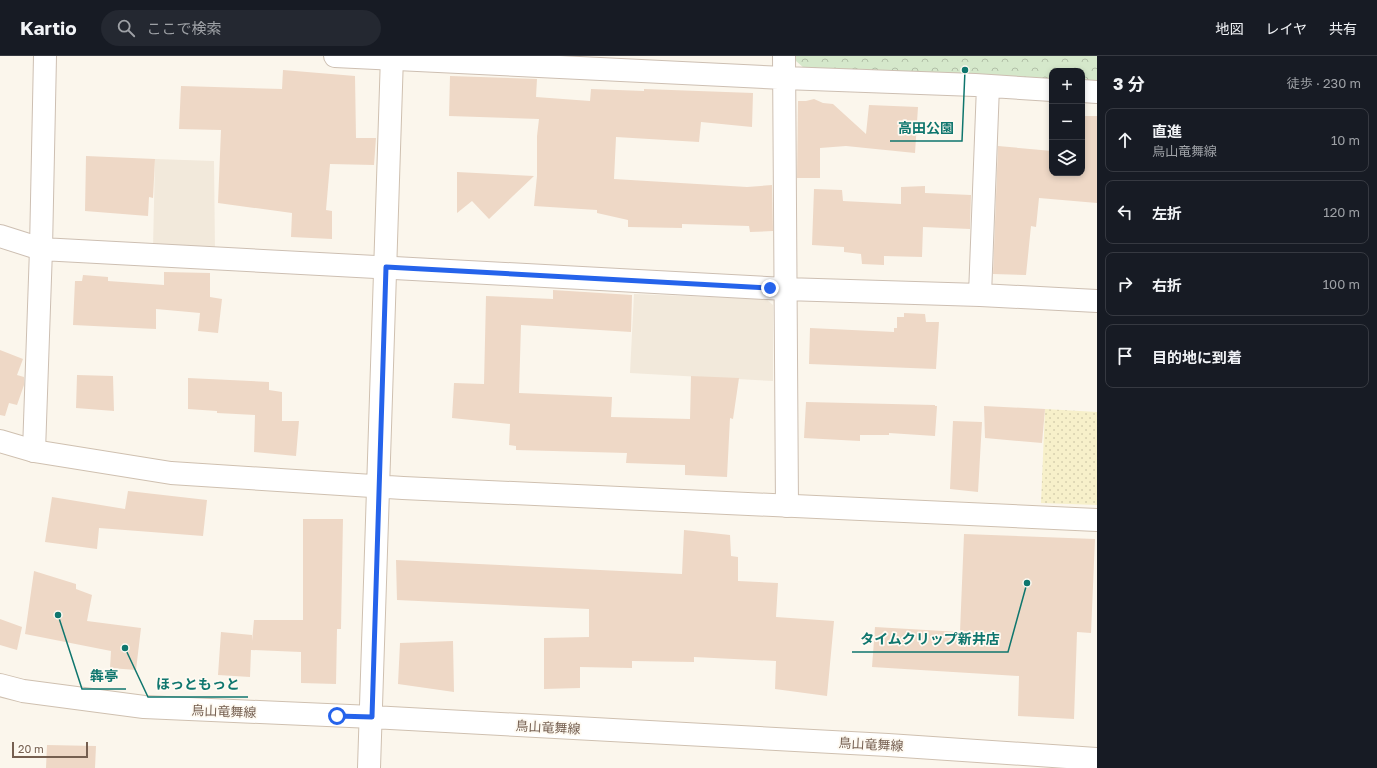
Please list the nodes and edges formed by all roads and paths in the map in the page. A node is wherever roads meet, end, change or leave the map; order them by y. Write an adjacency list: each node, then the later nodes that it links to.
1 (45, 56): 11 (street)
2 (335, 56): 4 (street)
3 (784, 56): 5 (street)
4 (392, 57): 5 (street); 12 (street)
5 (784, 78): 6 (street); 13 (street)
6 (988, 86): 7 (street); 14 (street)
7 (1049, 90)
8 (1085, 91): 9 (street)
9 (1097, 92)
10 (0, 236): 11 (street)
11 (41, 248): 12 (street); 17 (street)
12 (386, 267): 13 (street); 18 (street)
13 (785, 289): 14 (street); 19 (street)
14 (980, 295): 15 (street)
15 (1097, 301)
16 (0, 441): 17 (street)
17 (34, 452): 18 (street)
18 (379, 486): 19 (street); 22 (street)
19 (787, 506): 20 (street)
20 (1097, 520)
21 (0, 685): 22 (street, 鳥山竜舞線)
22 (372, 717): 23 (street, 鳥山竜舞線); 24 (street)
23 (1097, 759)
24 (370, 768)

